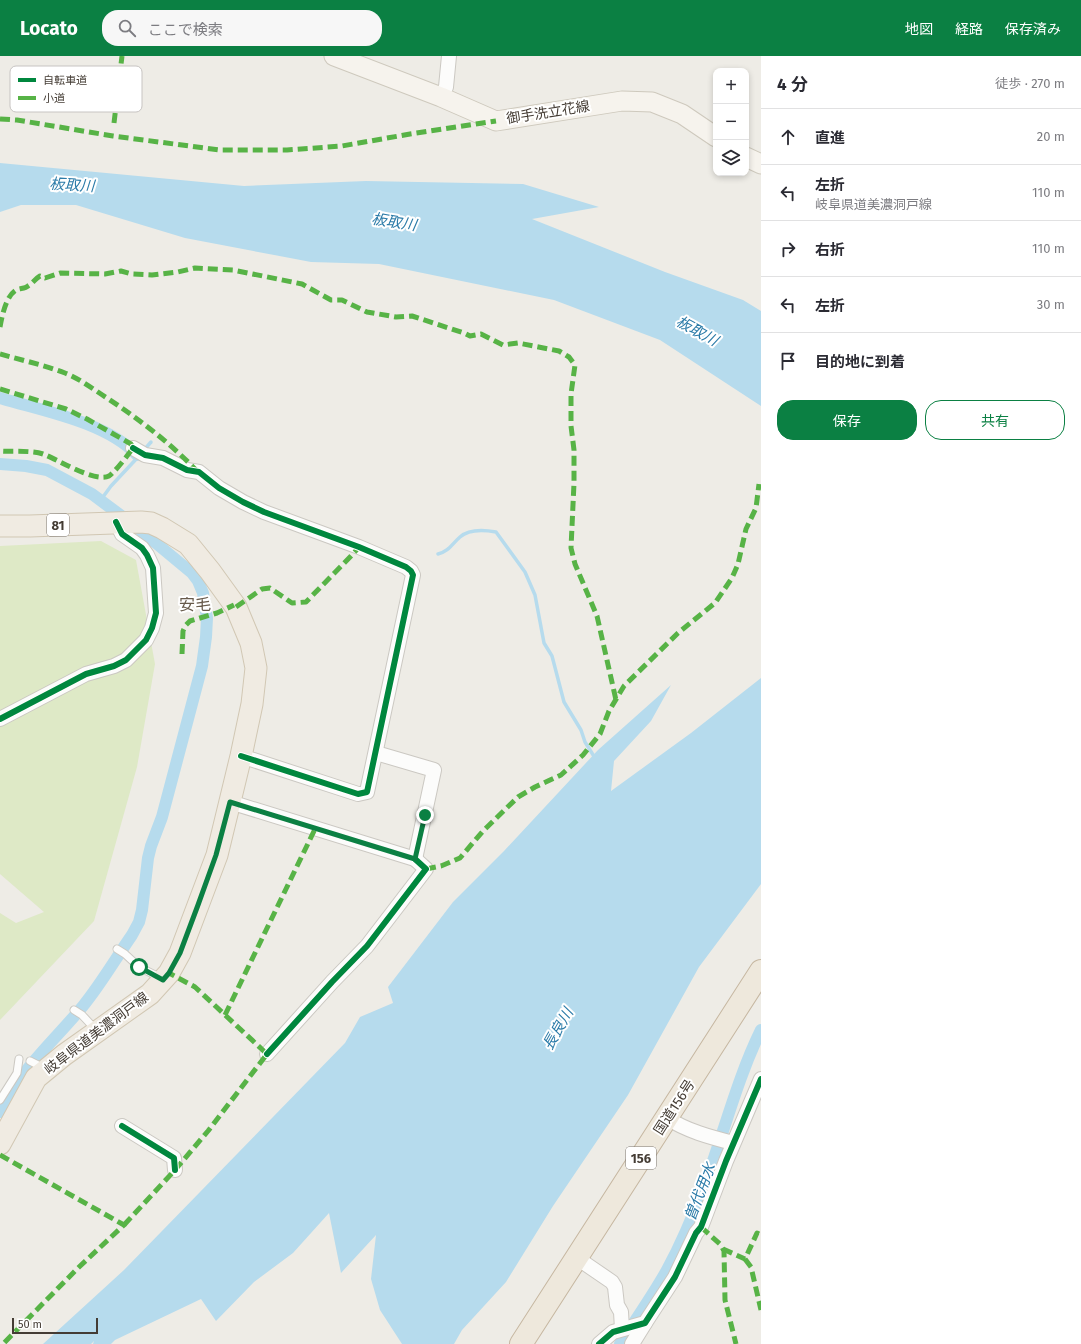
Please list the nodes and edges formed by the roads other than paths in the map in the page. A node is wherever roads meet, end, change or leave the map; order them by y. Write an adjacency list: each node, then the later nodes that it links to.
1 (334, 56): 3 (main road, 御手洗立花線)
2 (449, 56): 3 (street)
3 (440, 98): 4 (main road, 御手洗立花線)
4 (713, 135)
5 (749, 158): 6 (main road)
6 (761, 164)
7 (133, 448): 11 (street)
8 (126, 522): 9 (main road, 岐阜県道美濃洞戸線 / 81); 10 (street); 12 (main road, 岐阜県道美濃洞戸線 / 81)
9 (0, 526)
10 (0, 719)
11 (376, 753): 12 (street); 14 (street)
12 (241, 756): 13 (main road, 岐阜県道美濃洞戸線 / 81)
13 (230, 802): 14 (street); 17 (main road, 岐阜県道美濃洞戸線 / 81)
14 (415, 859): 20 (street)
15 (117, 948): 17 (lane)
16 (761, 971): 24 (highway, 国道156号 / 156)
17 (163, 980): 19 (main road, 岐阜県道美濃洞戸線 / 81)
18 (74, 1010): 19 (lane)
19 (97, 1031): 26 (main road, 岐阜県道美濃洞戸線 / 81)
20 (267, 1054)
21 (19, 1059): 23 (lane)
22 (761, 1078): 27 (street)
23 (0, 1100)
24 (667, 1118): 27 (street); 29 (highway, 国道156号 / 156)
25 (122, 1126): 28 (street)
26 (2, 1138)
27 (725, 1141): 30 (street)
28 (175, 1170)
29 (577, 1258): 30 (street); 31 (highway, 国道156号 / 156)
30 (633, 1326): 32 (street); 33 (street)
31 (521, 1344)
32 (599, 1344)
33 (632, 1344)

